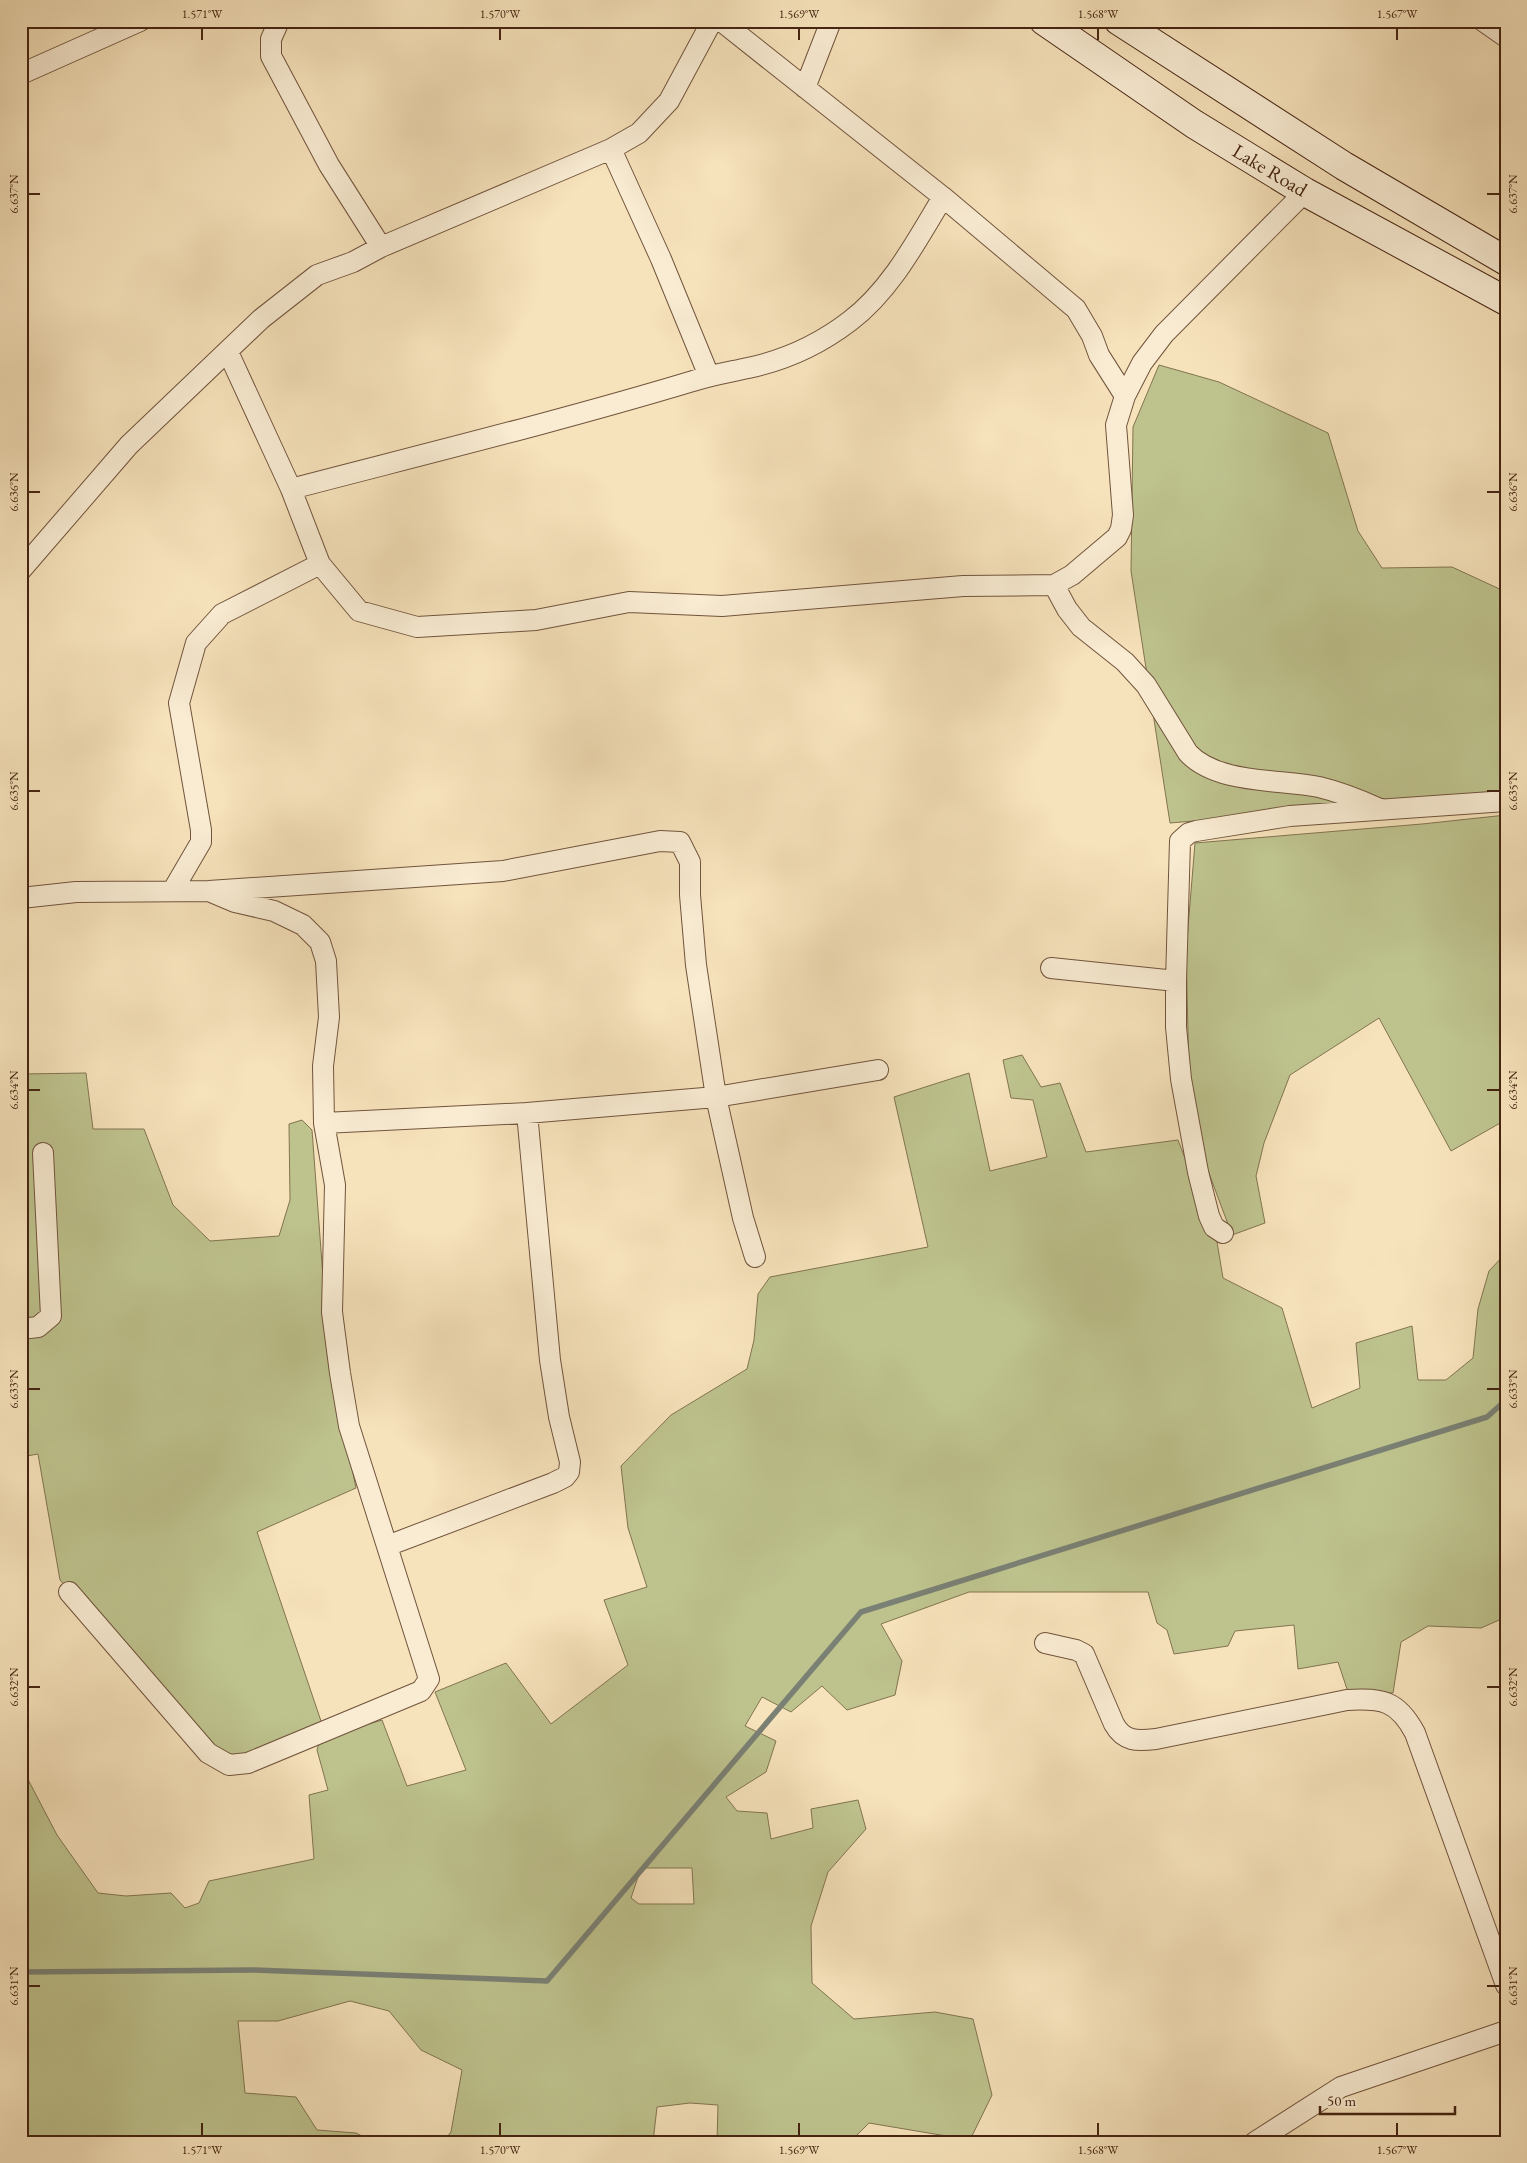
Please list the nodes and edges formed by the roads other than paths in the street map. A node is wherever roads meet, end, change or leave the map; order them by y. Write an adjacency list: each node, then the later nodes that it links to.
1 (140, 21): 10 (street)
2 (279, 21): 15 (street)
3 (712, 21): 12 (street)
4 (721, 21): 11 (street)
5 (832, 21): 11 (street)
6 (1044, 21): 13 (main road, Lake Road)
7 (1119, 21): 16 (main road, Lake Road)
8 (1483, 21): 9 (street)
9 (1506, 38)
10 (21, 74)
11 (805, 88): 14 (street)
12 (611, 149): 15 (street); 19 (street)
13 (1304, 192): 17 (main road, Lake Road); 20 (street)
14 (943, 197): 19 (street); 20 (street)
15 (381, 247): 18 (street)
16 (1506, 262)
17 (1506, 301)
18 (228, 352): 21 (street); 23 (street)
19 (709, 376): 21 (street)
20 (1125, 396): 24 (street)
21 (291, 489): 22 (street)
22 (320, 564): 24 (street); 27 (street)
23 (21, 570)
24 (1054, 585): 26 (street)
25 (1506, 801): 26 (street)
26 (1382, 810): 31 (street)
27 (173, 890): 28 (street); 29 (street)
28 (209, 891): 33 (street); 35 (street)
29 (21, 898)
30 (1051, 968): 31 (street)
31 (1176, 981): 37 (street)
32 (878, 1070): 33 (street)
33 (716, 1097): 34 (street); 38 (street)
34 (527, 1113): 35 (street); 40 (street)
35 (324, 1123): 40 (street)
36 (43, 1153): 39 (street)
37 (1223, 1233)
38 (755, 1257)
39 (21, 1330)
40 (387, 1546): 41 (street)
41 (69, 1592)
42 (1046, 1643): 43 (street)
43 (1506, 1985)
44 (1506, 2031): 45 (street)
45 (1255, 2142)

